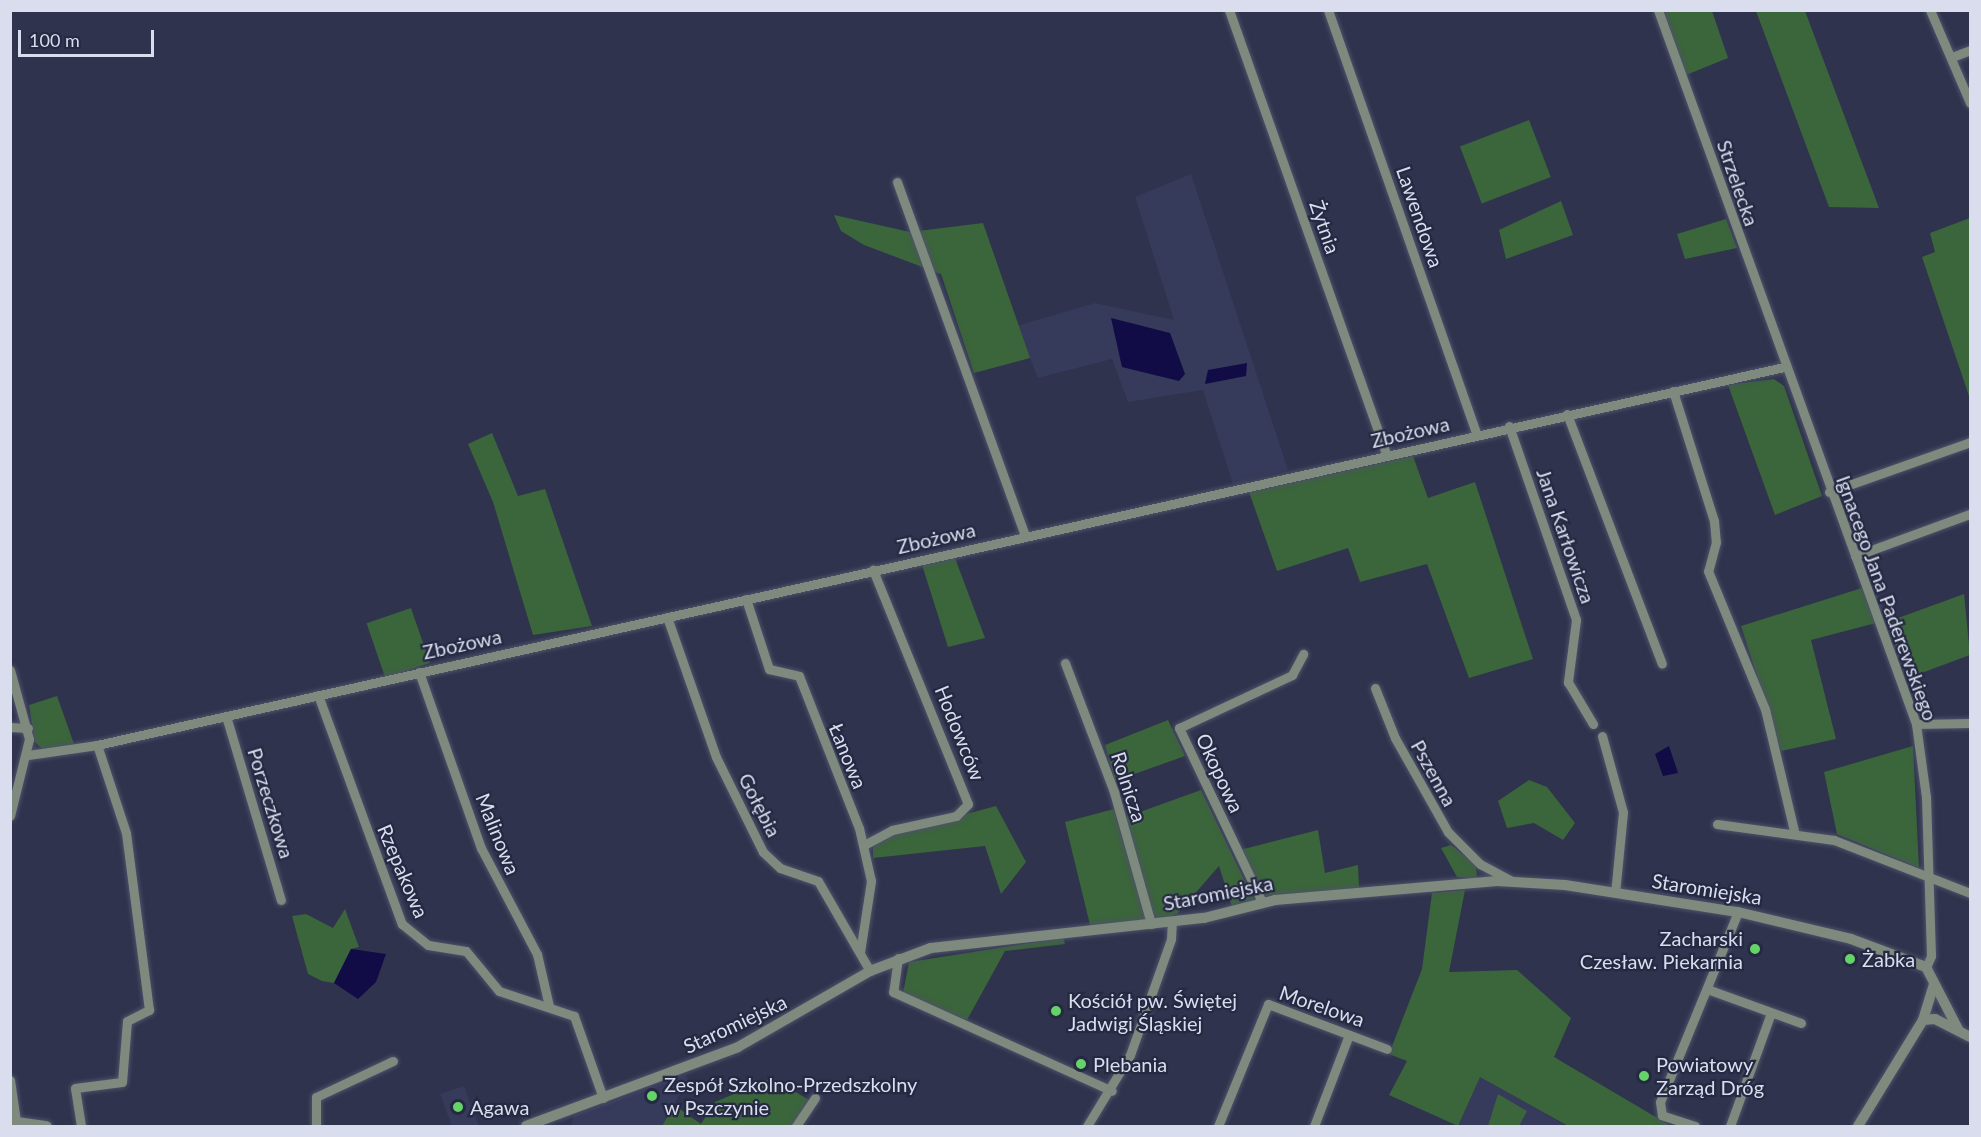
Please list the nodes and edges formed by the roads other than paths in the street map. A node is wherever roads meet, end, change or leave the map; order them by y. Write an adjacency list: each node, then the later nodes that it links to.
1 (1229, 10): 15 (street, Żytnia)
2 (1328, 10): 13 (street, Lawendowa)
3 (1658, 10): 9 (street, Strzelecka)
4 (1930, 10): 6 (street)
5 (1971, 50): 6 (street)
6 (1952, 57): 7 (street)
7 (1971, 103)
8 (897, 182): 18 (street)
9 (1784, 368): 10 (street, Zbożowa); 16 (street, Ignacego Jana Paderewskiego)
10 (1673, 391): 11 (street, Zbożowa); 41 (street)
11 (1567, 414): 12 (street, Zbożowa); 25 (street)
12 (1509, 426): 13 (street, Zbożowa); 32 (street, Jana Karłowicza)
13 (1477, 435): 15 (street, Zbożowa)
14 (1971, 442): 16 (street)
15 (1387, 455): 18 (street, Zbożowa)
16 (1829, 492): 19 (street, Ignacego Jana Paderewskiego)
17 (1971, 514): 19 (street)
18 (1025, 536): 20 (street, Zbożowa)
19 (1855, 556): 33 (street, Ignacego Jana Paderewskiego)
20 (873, 570): 21 (street, Zbożowa); 42 (street, Hodowców)
21 (746, 599): 22 (street, Zbożowa); 42 (street, Łanowa)
22 (667, 617): 27 (street, Zbożowa); 54 (street, Gołębia)
23 (1303, 654): 50 (street, Okopowa)
24 (1065, 663): 53 (street, Rolnicza)
25 (1662, 664)
26 (10, 670): 35 (street)
27 (419, 672): 29 (street, Zbożowa); 60 (street, Malinowa)
28 (1375, 688): 43 (street, Pszenna)
29 (318, 695): 30 (street, Zbożowa); 60 (street, Rzepakowa)
30 (226, 716): 37 (street, Zbożowa); 49 (street, Porzeczkowa)
31 (1971, 723): 33 (street)
32 (1593, 724)
33 (1916, 724): 44 (street, Ignacego Jana Paderewskiego)
34 (10, 728): 35 (street)
35 (28, 728): 38 (street)
36 (1602, 736): 47 (street)
37 (97, 745): 38 (street, Zbożowa); 75 (street)
38 (28, 755): 39 (street)
39 (10, 816)
40 (1717, 824): 41 (street)
41 (1794, 831): 44 (street)
42 (864, 845): 54 (street, Łanowa)
43 (1480, 864): 45 (street, Pszenna); 46 (street)
44 (1929, 878): 48 (street); 56 (street, Ignacego Jana Paderewskiego)
45 (1512, 881): 46 (street, Staromiejska); 47 (street, Staromiejska)
46 (1479, 882): 50 (street, Staromiejska)
47 (1615, 893): 51 (street, Staromiejska)
48 (1971, 893)
49 (281, 900)
50 (1262, 902): 52 (street, Staromiejska)
51 (1738, 912): 56 (street, Staromiejska); 59 (street)
52 (1172, 922): 53 (street, Staromiejska); 70 (street)
53 (1151, 924): 55 (street, Staromiejska)
54 (860, 952): 57 (street, Gołębia)
55 (898, 958): 57 (street, Staromiejska); 70 (street)
56 (1926, 967): 58 (street)
57 (870, 971): 71 (street, Staromiejska)
58 (1934, 985): 62 (street); 64 (street)
59 (1707, 989): 61 (street); 82 (street)
60 (549, 1006): 71 (street, Rzepakowa)
61 (1771, 1013): 63 (street); 83 (street)
62 (1923, 1020): 64 (street); 84 (street)
63 (1801, 1023)
64 (1959, 1031): 66 (street)
65 (1348, 1035): 67 (street, Morelowa); 80 (street, Morelowa); 81 (street)
66 (1971, 1037)
67 (1387, 1049)
68 (393, 1061): 76 (street)
69 (10, 1080): 73 (street)
70 (1112, 1090): 79 (street)
71 (603, 1098): 77 (street, Staromiejska)
72 (815, 1098): 78 (street)
73 (13, 1121): 74 (street)
74 (47, 1126)
75 (81, 1126)
76 (316, 1126)
77 (526, 1126)
78 (796, 1126)
79 (1087, 1126)
80 (1218, 1126)
81 (1314, 1126)
82 (1695, 1126)
83 (1730, 1126)
84 (1858, 1126)

